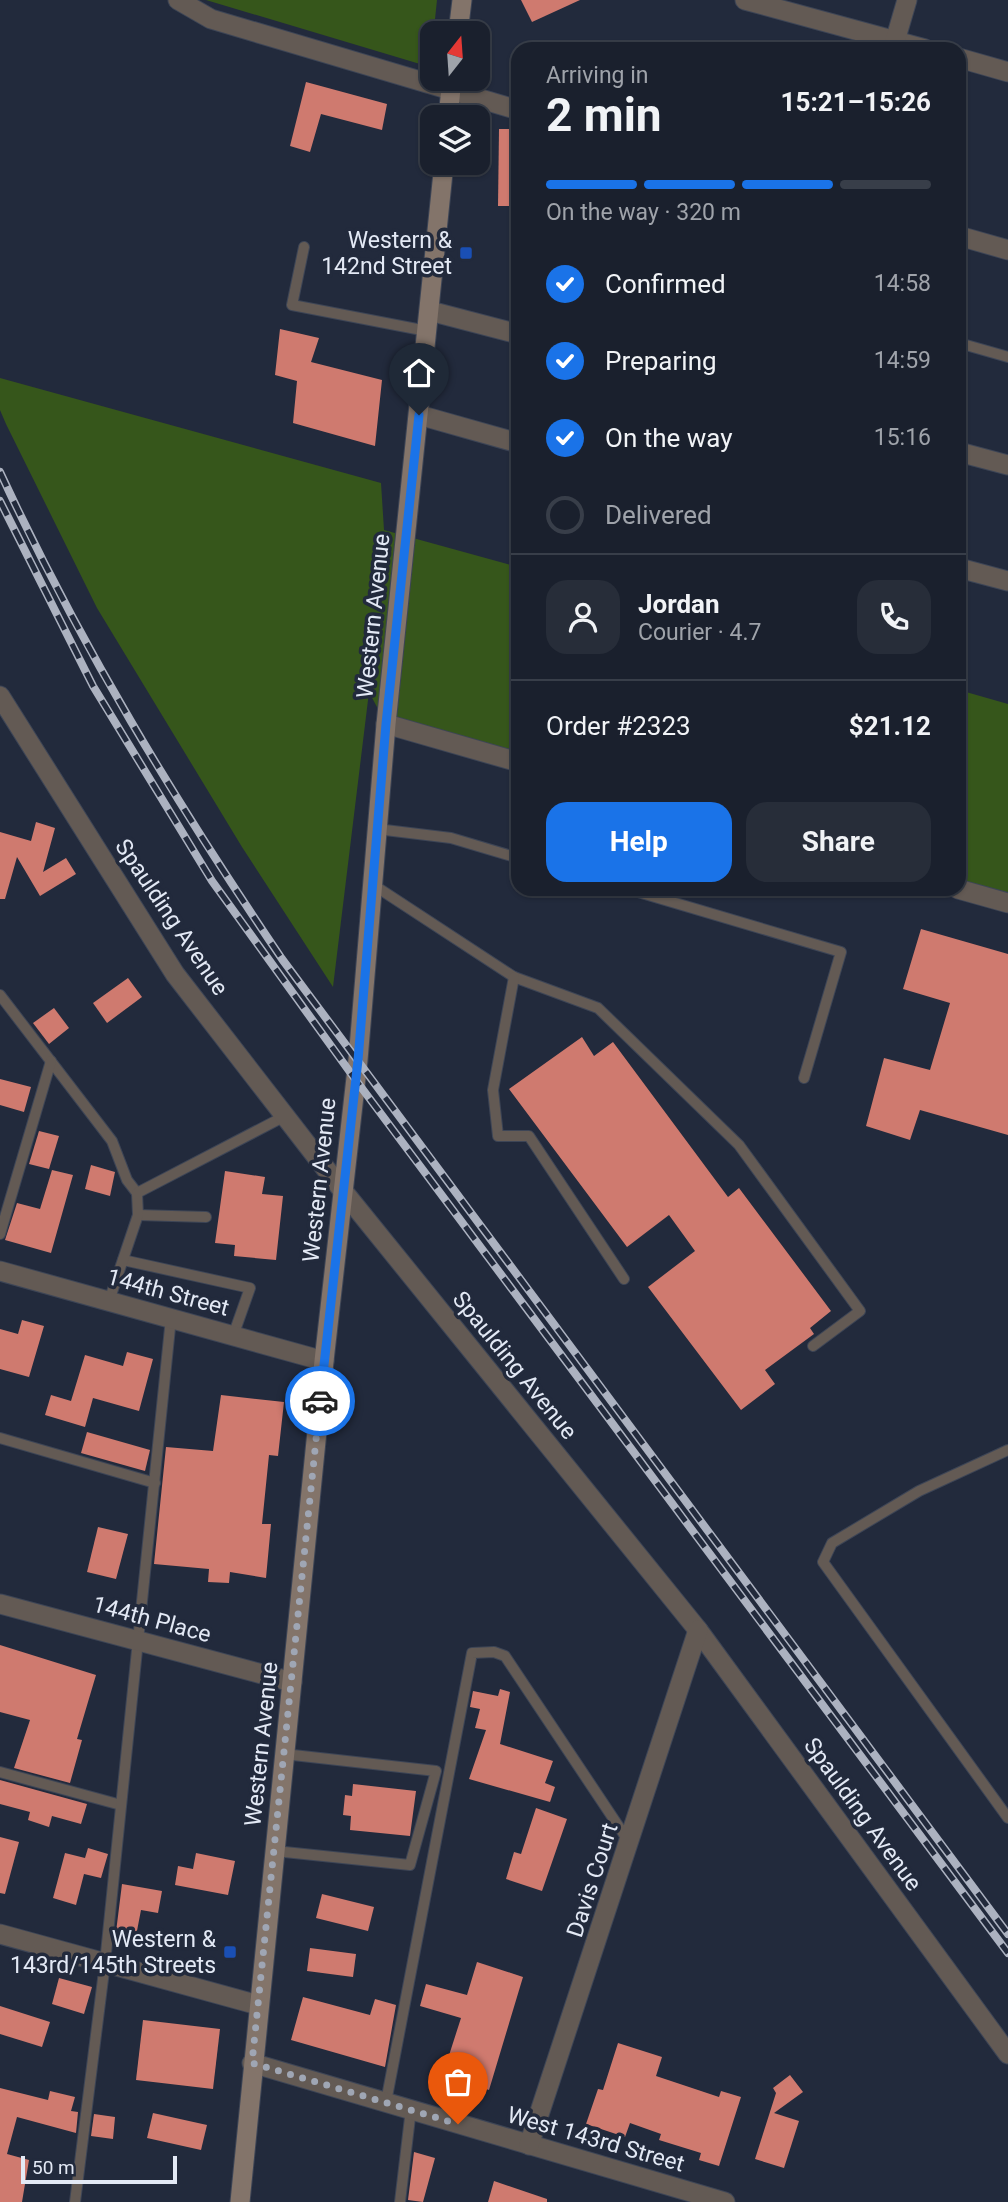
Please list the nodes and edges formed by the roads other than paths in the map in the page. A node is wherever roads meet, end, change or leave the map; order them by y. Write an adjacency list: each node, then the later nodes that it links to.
1 (178, 0): 10 (street)
2 (462, 0): 5 (main road)
3 (745, 0): 6 (street)
4 (907, 0): 6 (street)
5 (459, 21)
6 (895, 41): 7 (street)
7 (899, 42)
8 (966, 60): 9 (street)
9 (1008, 72)
10 (420, 76)
11 (468, 91): 12 (street)
12 (511, 107)
13 (443, 175): 17 (main road, Western Avenue)
14 (966, 238): 16 (street)
15 (304, 247): 18 (lane)
16 (1008, 250)
17 (429, 311): 18 (main road, Western Avenue); 19 (street)
18 (427, 331): 22 (main road, Western Avenue)
19 (511, 332)
20 (966, 345): 21 (lane)
21 (1008, 357)
22 (419, 415): 23 (street); 29 (main road, Western Avenue)
23 (511, 441)
24 (966, 454): 25 (street)
25 (1008, 465)
26 (966, 570): 27 (street)
27 (1008, 581)
28 (0, 696): 41 (street, Spaulding Avenue)
29 (386, 724): 30 (street); 31 (main road, Western Avenue)
30 (511, 760)
31 (377, 829): 32 (lane); 33 (main road, Western Avenue)
32 (511, 856)
33 (372, 884): 37 (lane); 42 (main road, Western Avenue)
34 (966, 891): 36 (street)
35 (652, 896): 40 (lane)
36 (1008, 903)
37 (514, 977): 49 (lane); 53 (lane)
38 (0, 995): 39 (lane)
39 (51, 1061): 43 (lane); 46 (lane)
40 (804, 1078)
41 (286, 1115): 42 (street, Spaulding Avenue); 43 (lane)
42 (343, 1191): 54 (main road, Western Avenue); 59 (street, Spaulding Avenue)
43 (137, 1193): 44 (lane)
44 (138, 1215): 45 (lane); 47 (lane)
45 (206, 1217)
46 (0, 1234)
47 (123, 1260): 50 (lane); 52 (lane)
48 (0, 1271): 50 (street, 144th Street)
49 (624, 1279)
50 (109, 1301): 51 (street, 144th Street)
51 (171, 1318): 52 (street, 144th Street); 57 (lane)
52 (233, 1336): 54 (street, 144th Street)
53 (813, 1346)
54 (324, 1361): 61 (main road, Western Avenue)
55 (0, 1438): 57 (lane)
56 (1008, 1450): 65 (lane)
57 (155, 1483): 60 (lane)
58 (0, 1604): 60 (street, 144th Place)
59 (698, 1630): 66 (street, Davis Court); 71 (street, Spaulding Avenue)
60 (139, 1641): 61 (street, 144th Place); 64 (lane)
61 (292, 1682): 62 (main road, Western Avenue)
62 (284, 1754): 67 (main road, Western Avenue); 67 (lane)
63 (0, 1772): 64 (lane)
64 (121, 1805): 69 (lane)
65 (1008, 1818)
66 (630, 1843): 73 (lane); 75 (street, Davis Court)
67 (275, 1851): 70 (main road, Western Avenue)
68 (0, 1934): 69 (street)
69 (104, 1963): 70 (street); 76 (lane)
70 (258, 2005): 72 (main road, Western Avenue)
71 (1008, 2054)
72 (252, 2063): 73 (street, West 143rd Street); 77 (main road, Western Avenue)
73 (386, 2102): 74 (street, West 143rd Street)
74 (411, 2109): 75 (street, West 143rd Street); 78 (lane)
75 (529, 2145): 79 (street, West 143rd Street)
76 (75, 2202)
77 (240, 2202)
78 (400, 2202)
79 (725, 2202)

